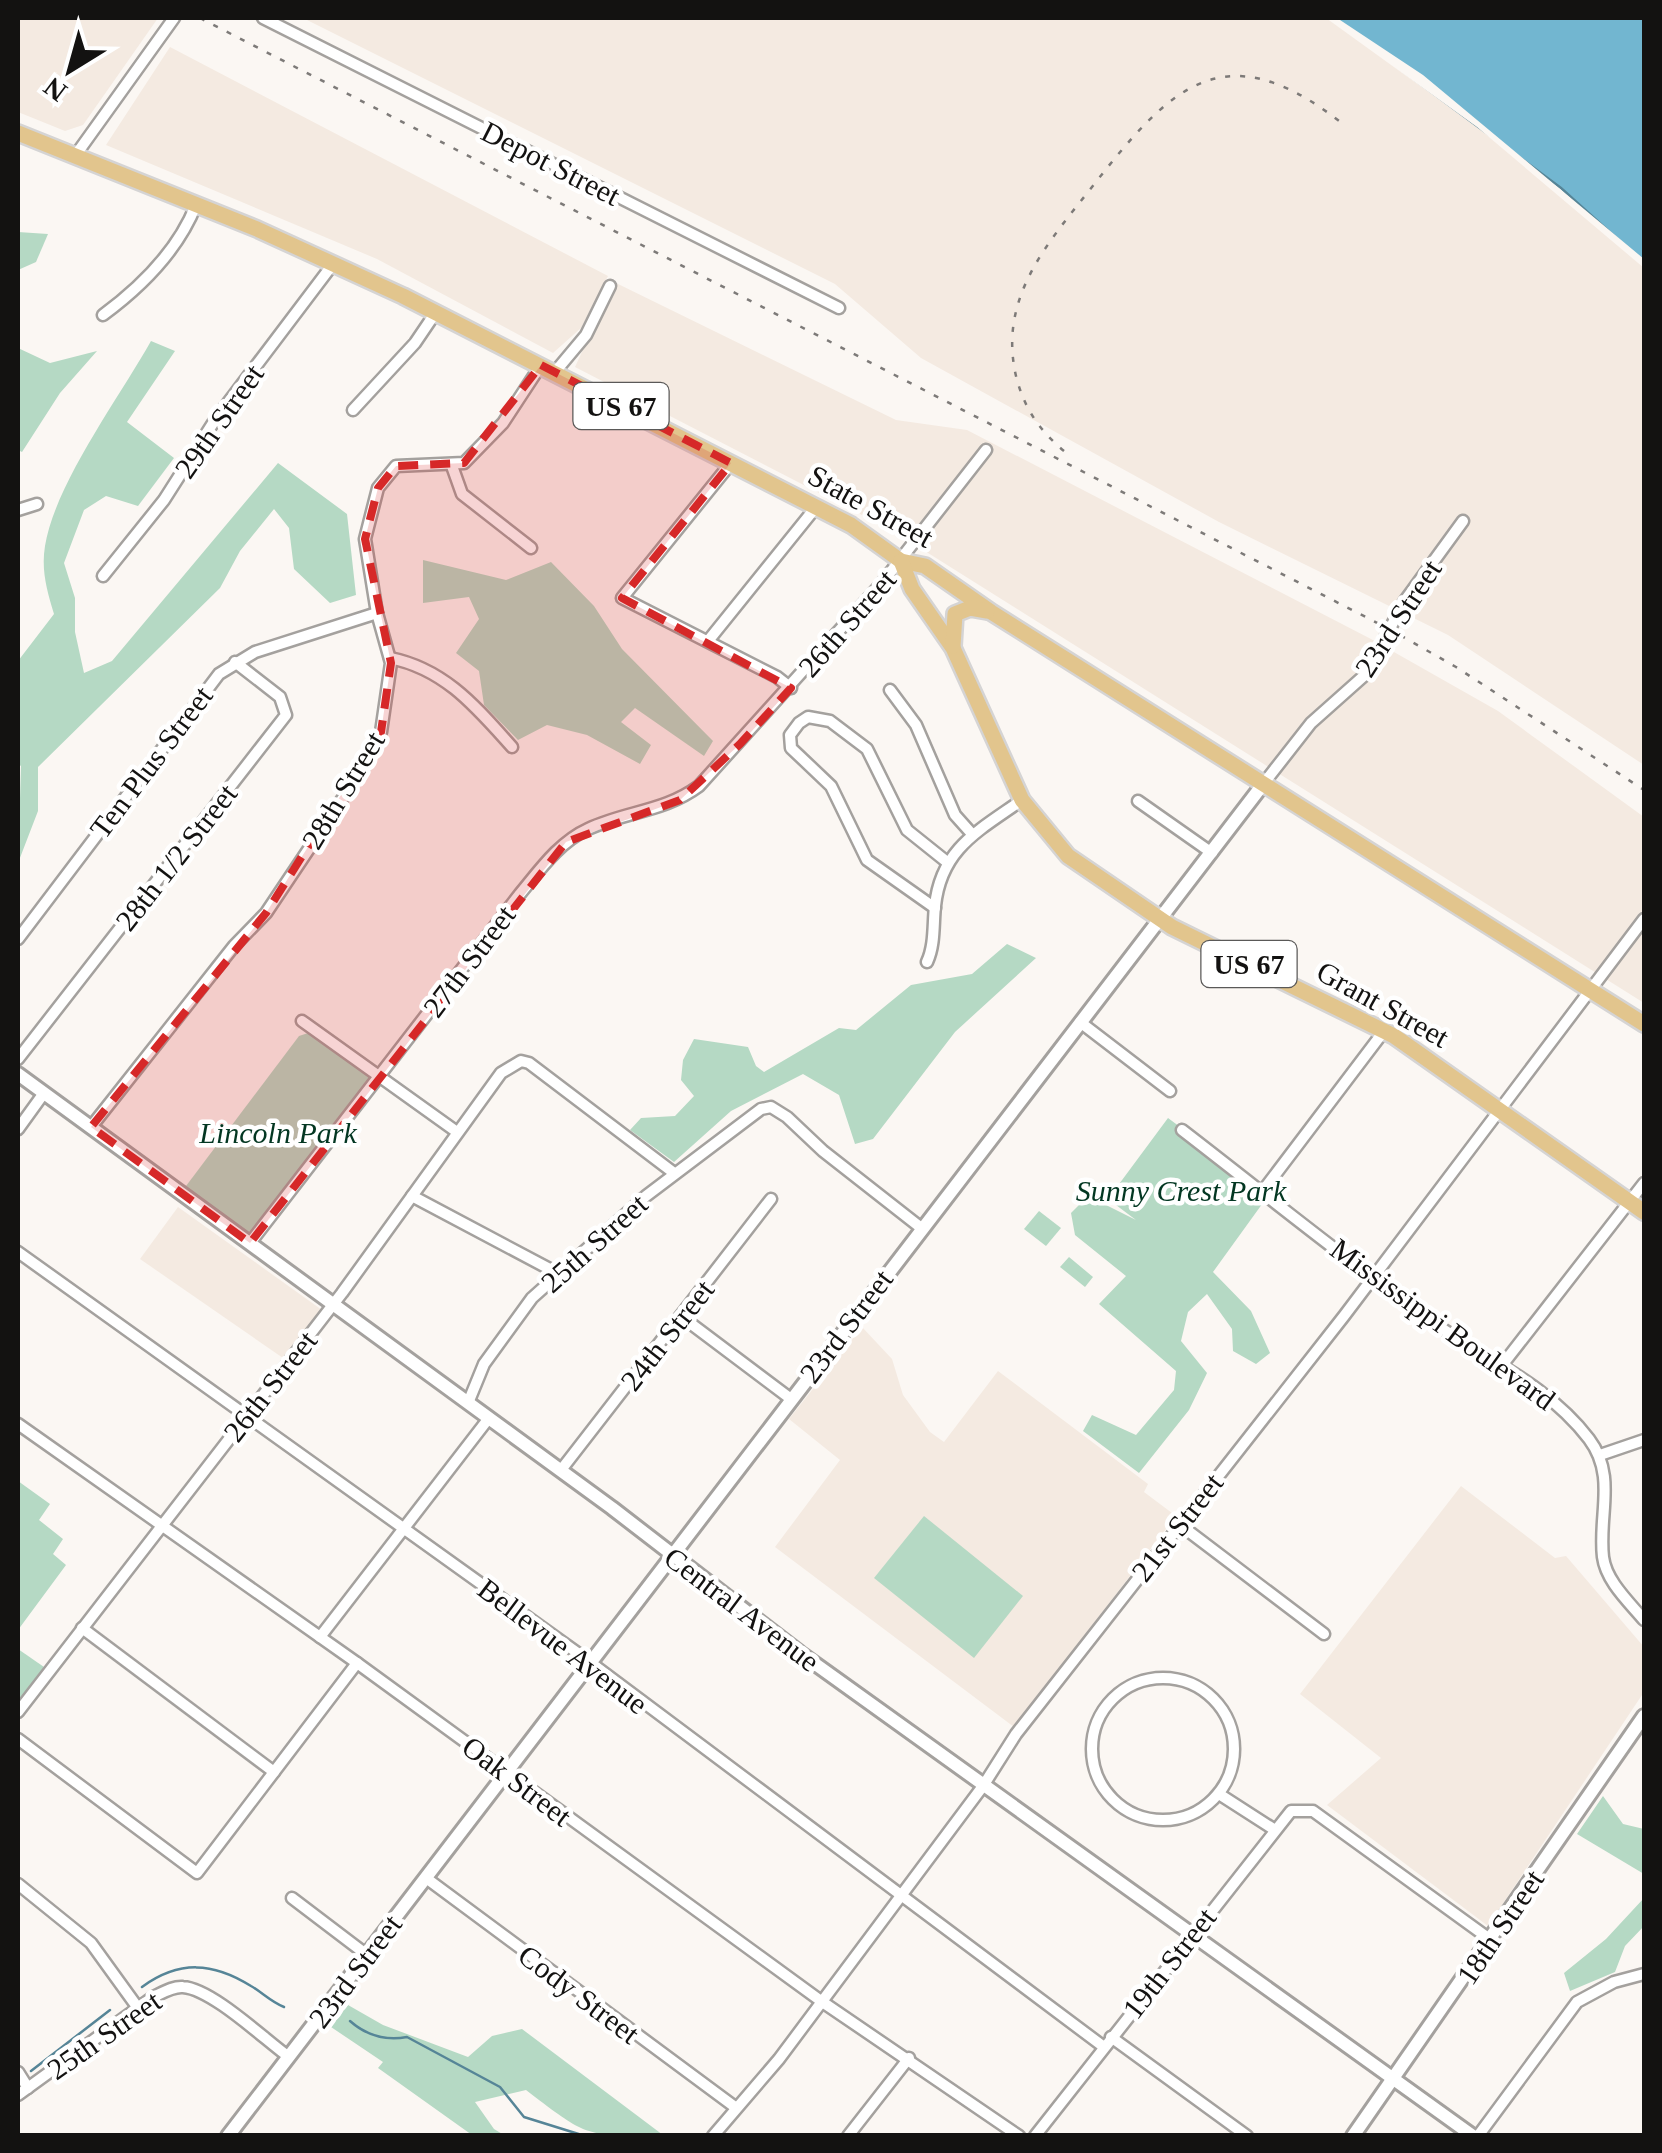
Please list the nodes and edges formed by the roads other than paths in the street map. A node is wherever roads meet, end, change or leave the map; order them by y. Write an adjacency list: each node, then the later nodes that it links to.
1 (174, 18): 4 (street)
2 (264, 18): 8 (street, Depot Street)
3 (18, 133): 4 (main road, State Street / US 67)
4 (74, 156): 5 (main road, State Street / US 67)
5 (196, 205): 6 (main road, State Street / US 67); 10 (street)
6 (333, 264): 9 (main road, State Street / US 67); 22 (street, 29th Street)
7 (610, 286): 11 (street)
8 (839, 308)
9 (436, 312): 11 (main road, State Street / US 67); 12 (street)
10 (103, 316)
11 (548, 369): 14 (main road, State Street / US 67); 15 (street)
12 (353, 410)
13 (986, 450): 21 (street, 26th Street)
14 (731, 462): 17 (main road, State Street / US 67); 25 (street)
15 (452, 466): 20 (street); 24 (street, 28th Street)
16 (36, 504): 18 (street)
17 (816, 506): 21 (main road, State Street / US 67); 25 (street)
18 (18, 510)
19 (1464, 521): 33 (street, 23rd Street)
20 (531, 548)
21 (901, 561): 23 (main road, State Street / US 67); 26 (main road, Grant Street / US 67); 29 (street, 26th Street)
22 (103, 576)
23 (991, 612): 26 (main road); 33 (main road, State Street / US 67)
24 (377, 613): 27 (street, 28th Street); 28 (street, Ten Plus Street)
25 (708, 640): 29 (street)
26 (953, 648): 34 (main road, Grant Street / US 67)
27 (390, 658): 32 (street); 55 (street, 28th Street)
28 (235, 662): 42 (street, Ten Plus Street); 49 (street, 28th 1/2 Street)
29 (791, 688): 31 (street, 26th Street)
30 (890, 690): 36 (street)
31 (740, 744): 51 (street, 27th Street)
32 (512, 747)
33 (1264, 783): 37 (street, 23rd Street); 44 (main road, State Street / US 67)
34 (1022, 800): 36 (street); 41 (main road, Grant Street / US 67)
35 (1138, 802): 37 (street)
36 (972, 834): 38 (street)
37 (1212, 852): 41 (street, 23rd Street)
38 (947, 862): 39 (street); 39 (street)
39 (935, 908): 43 (street)
40 (1644, 918): 44 (street, 21st Street)
41 (1160, 920): 46 (street, 23rd Street); 48 (main road, Grant Street / US 67)
42 (18, 939)
43 (927, 962)
44 (1594, 989): 47 (main road, State Street / US 67); 54 (street, 21st Street)
45 (302, 1020): 51 (street)
46 (1080, 1022): 52 (street); 66 (street, 23rd Street)
47 (1644, 1024)
48 (1384, 1031): 54 (main road, Grant Street / US 67); 61 (street)
49 (18, 1060)
50 (18, 1074): 53 (street, Central Avenue)
51 (381, 1078): 58 (street); 67 (street, 27th Street)
52 (1170, 1091)
53 (44, 1093): 55 (street, Central Avenue); 56 (street)
54 (1503, 1109): 64 (main road, Grant Street / US 67); 70 (street, 21st Street)
55 (91, 1127): 67 (street, Central Avenue)
56 (18, 1130)
57 (1182, 1130): 61 (street, Mississippi Boulevard)
58 (457, 1132): 59 (street, 26th Street); 62 (street, 26th Street)
59 (674, 1173): 66 (street, 25th Street); 69 (street, 25th Street)
60 (1644, 1183): 64 (street)
61 (1262, 1192): 70 (street, Mississippi Boulevard)
62 (412, 1196): 69 (street); 71 (street, 26th Street)
63 (771, 1200): 72 (street, 24th Street)
64 (1631, 1201): 65 (main road, Grant Street / US 67); 73 (street)
65 (1644, 1212)
66 (920, 1227): 74 (street, 23rd Street)
67 (250, 1243): 71 (street, Central Avenue)
68 (18, 1252): 76 (street, Bellevue Avenue)
69 (559, 1274): 75 (street, 25th Street)
70 (1374, 1276): 73 (street, Mississippi Boulevard); 83 (street, 21st Street)
71 (333, 1304): 75 (street, Central Avenue); 76 (street, 26th Street)
72 (682, 1317): 74 (street); 81 (street, 24th Street)
73 (1503, 1364): 80 (street, Mississippi Boulevard)
74 (792, 1398): 85 (street, 23rd Street)
75 (468, 1402): 77 (street, Central Avenue)
76 (248, 1413): 82 (street, 26th Street); 84 (street, Bellevue Avenue)
77 (490, 1418): 81 (street, Central Avenue); 84 (street)
78 (18, 1424): 82 (street, Oak Street)
79 (1644, 1440): 80 (street)
80 (1600, 1455): 86 (street)
81 (560, 1470): 85 (street, Central Avenue)
82 (163, 1524): 87 (street, 26th Street); 89 (street, Oak Street)
83 (1179, 1524): 88 (street); 97 (street, 21st Street)
84 (405, 1529): 89 (street); 91 (street, Bellevue Avenue)
85 (671, 1555): 91 (street, 23rd Street); 97 (street, Central Avenue)
86 (1644, 1620)
87 (82, 1628): 92 (street, 26th Street); 95 (street)
88 (1324, 1634)
89 (320, 1637): 90 (street, Oak Street)
90 (357, 1663): 95 (street); 96 (street, Oak Street)
91 (588, 1663): 96 (street, 23rd Street); 102 (street, Bellevue Avenue)
92 (18, 1712)
93 (1644, 1716): 105 (street, 18th Street)
94 (18, 1739): 95 (street)
95 (274, 1772)
96 (506, 1772): 100 (street, 23rd Street); 108 (street, Oak Street)
97 (982, 1786): 102 (street, 21st Street); 104 (street, Central Avenue)
98 (1219, 1794): 98 (street); 99 (street)
99 (1275, 1830): 104 (street, 19th Street); 105 (street, 19th Street)
100 (426, 1878): 106 (street, 23rd Street); 118 (street, Cody Street)
101 (18, 1884): 109 (street)
102 (899, 1895): 108 (street, 21st Street); 111 (street, Bellevue Avenue)
103 (292, 1898): 106 (street)
104 (1194, 1932): 110 (street, 19th Street); 115 (street, Central Avenue)
105 (1492, 1940): 115 (street, 18th Street)
106 (367, 1955): 112 (street, 23rd Street)
107 (1644, 1974): 126 (street)
108 (821, 2001): 113 (street, Oak Street); 118 (street, 21st Street)
109 (138, 2008): 112 (street, 25th Street); 116 (street, 25th Street)
110 (1112, 2036): 111 (street, 19th Street); 124 (street)
111 (1104, 2047): 123 (street, 19th Street)
112 (288, 2057): 119 (street, 23rd Street)
113 (909, 2058): 121 (street); 122 (street, Oak Street)
114 (18, 2072): 116 (street)
115 (1396, 2076): 125 (street, 18th Street); 126 (street, Central Avenue)
116 (28, 2088): 117 (street, 25th Street)
117 (18, 2095)
118 (735, 2107): 120 (street, 21st Street)
119 (228, 2136)
120 (713, 2136)
121 (848, 2136)
122 (1019, 2136)
123 (1035, 2136)
124 (1247, 2136)
125 (1354, 2136)
126 (1476, 2136)

